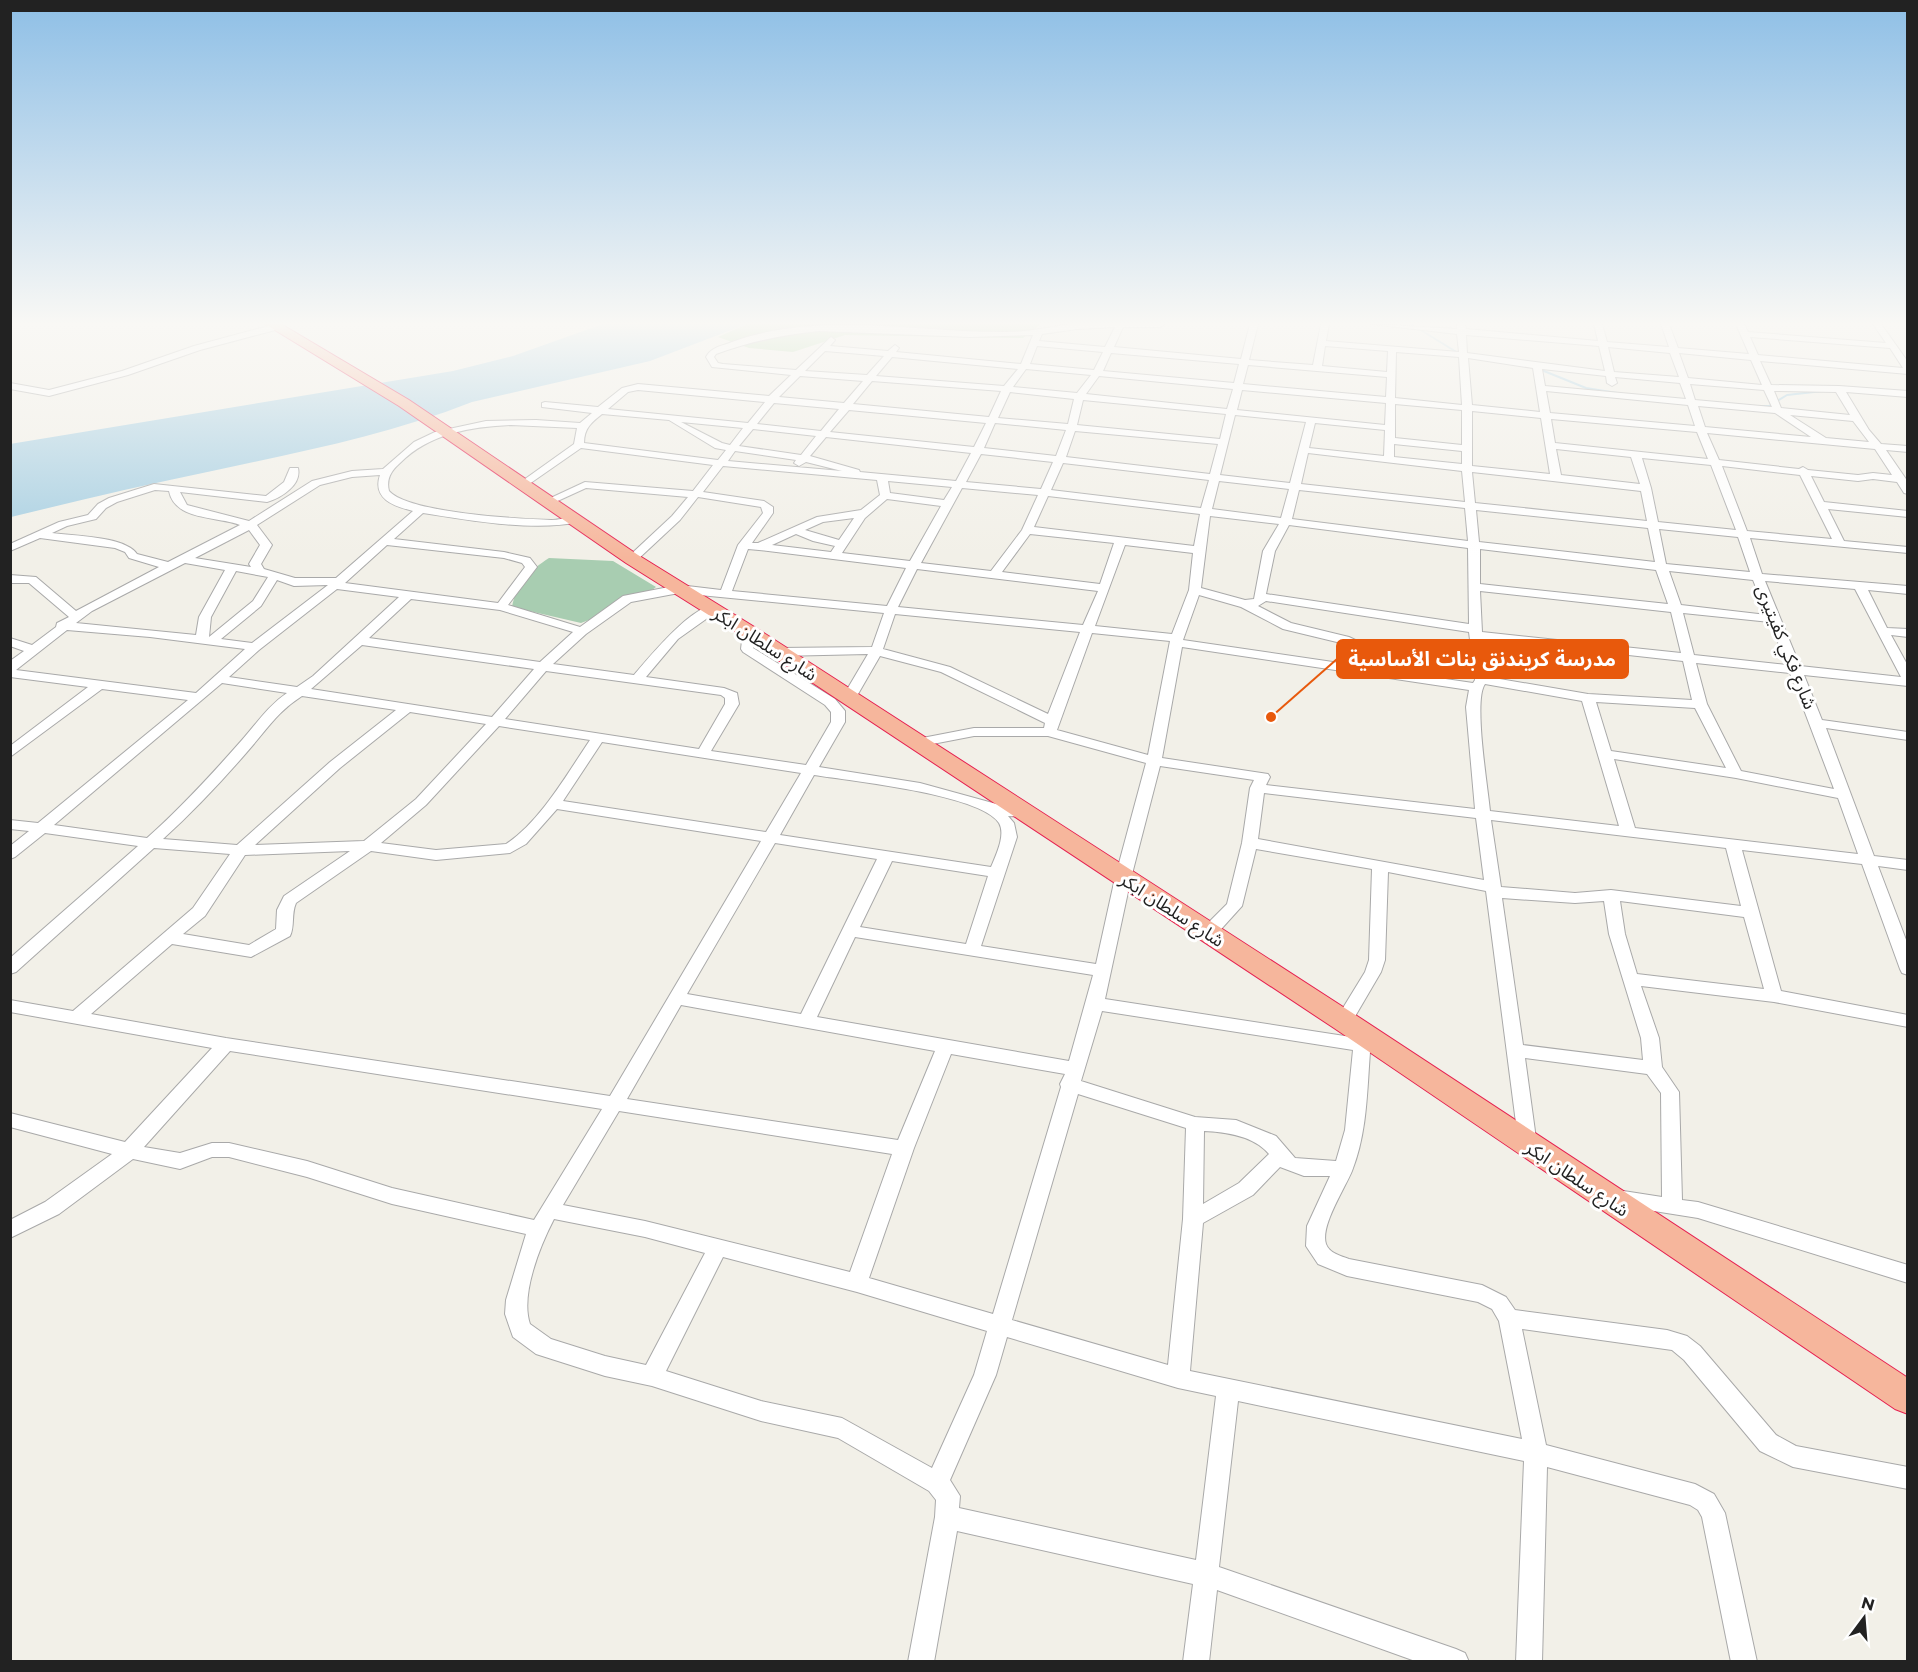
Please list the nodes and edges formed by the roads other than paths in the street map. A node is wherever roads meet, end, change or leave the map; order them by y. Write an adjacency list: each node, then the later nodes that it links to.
1 (398, 402): 32 (highway, شارع سلطان ابكر)
2 (612, 402): 20 (street)
3 (769, 402): 29 (street)
4 (804, 402): 18 (street)
5 (850, 402): 18 (street)
6 (1001, 402): 26 (street)
7 (1078, 402): 30 (street)
8 (1130, 402): 22 (street)
9 (1235, 402): 22 (street)
10 (1390, 402): 31 (street)
11 (1401, 402): 19 (street)
12 (1467, 402): 19 (street)
13 (1543, 402): 23 (street)
14 (1691, 402): 21 (street); 33 (street, شارع فكي كفيتيرى)
15 (1774, 402): 21 (street)
16 (1847, 402): 25 (street)
17 (545, 405): 20 (street)
18 (847, 406): 26 (street); 34 (street)
19 (1467, 408): 23 (street); 41 (street)
20 (602, 410): 24 (street); 28 (street)
21 (1778, 411): 25 (street); 37 (street)
22 (1232, 412): 27 (street); 36 (street)
23 (1545, 415): 33 (street); 39 (street)
24 (668, 418): 29 (street); 42 (street)
25 (1856, 418): 40 (street)
26 (992, 420): 30 (street); 43 (street)
27 (1311, 421): 31 (street); 44 (street)
28 (582, 426): 32 (street); 38 (street)
29 (748, 426): 34 (street); 42 (street)
30 (1072, 427): 36 (street); 48 (street)
31 (1390, 428): 35 (street)
32 (439, 429): 56 (street); 64 (highway, شارع سلطان ابكر)
33 (1701, 430): 37 (street); 50 (street, شارع فكي كفيتيرى)
34 (825, 434): 43 (street); 47 (street)
35 (1389, 440): 41 (street); 49 (street)
36 (1225, 442): 57 (street)
37 (1826, 442): 40 (street)
38 (579, 445): 51 (street); 64 (street)
39 (1550, 445): 46 (street); 60 (street)
40 (1879, 447): 45 (street); 61 (street)
41 (1466, 448): 52 (street)
42 (734, 449): 47 (street); 51 (street)
43 (978, 450): 48 (street); 62 (street)
44 (1304, 450): 49 (street); 63 (street)
45 (1908, 450)
46 (1635, 453): 50 (street); 66 (street)
47 (804, 457): 54 (street); 58 (street)
48 (1060, 459): 57 (street); 68 (street)
49 (1389, 460): 52 (street)
50 (1713, 461): 55 (street); 85 (street, شارع فكي كفيتيرى)
51 (722, 463): 54 (street); 69 (street)
52 (1467, 469): 60 (street); 73 (street)
53 (294, 470): 65 (street)
54 (793, 470): 58 (street)
55 (1803, 470): 61 (street); 74 (street)
56 (386, 472): 75 (street); 81 (street)
57 (1215, 475): 63 (street); 76 (street)
58 (862, 476): 59 (street)
59 (882, 478): 62 (street); 70 (street)
60 (1556, 478): 66 (street)
61 (1900, 479): 67 (street)
62 (960, 484): 68 (street); 72 (street)
63 (1297, 484): 73 (street); 80 (street)
64 (522, 486): 71 (highway, شارع سلطان ابكر)
65 (174, 488): 81 (street); 86 (street)
66 (1646, 488): 82 (street)
67 (1908, 491)
68 (1045, 493): 76 (street); 84 (street)
69 (696, 494): 71 (street); 91 (street); 99 (street)
70 (885, 496): 72 (street); 77 (street)
71 (547, 502): 79 (highway, شارع سلطان ابكر)
72 (947, 504): 100 (street)
73 (1470, 506): 82 (street); 92 (street)
74 (1820, 506): 78 (street); 90 (street)
75 (421, 509): 79 (street); 88 (street)
76 (1207, 512): 80 (street); 95 (street)
77 (864, 513): 83 (street); 89 (street)
78 (1908, 514)
79 (574, 520): 99 (highway, شارع سلطان ابكر)
80 (1286, 521): 92 (street); 117 (street)
81 (251, 524): 98 (street); 104 (street)
82 (1653, 525): 85 (street); 102 (street)
83 (796, 530): 89 (street); 93 (street)
84 (1027, 530): 87 (street); 105 (street)
85 (1743, 534): 90 (street); 107 (street, شارع فكي كفيتيرى)
86 (39, 535): 94 (street); 101 (street)
87 (1121, 540): 95 (street); 112 (street)
88 (384, 541): 109 (street); 120 (street)
89 (842, 544): 97 (street)
90 (1840, 544): 96 (street)
91 (744, 545): 93 (street); 118 (street)
92 (1474, 545): 102 (street); 110 (street)
93 (759, 547): 97 (street)
94 (10, 548)
95 (1200, 550): 114 (street)
96 (1908, 550)
97 (835, 555): 100 (street)
98 (183, 559): 101 (street); 103 (street)
99 (632, 559): 113 (highway, شارع سلطان ابكر)
100 (914, 564): 105 (street); 121 (street)
101 (169, 566): 123 (street)
102 (1661, 566): 107 (street); 122 (street)
103 (232, 568): 104 (street); 133 (street)
104 (260, 572): 106 (street)
105 (995, 574): 112 (street)
106 (275, 575): 109 (street); 133 (street)
107 (1757, 576): 111 (street); 124 (street, شارع فكي كفيتيرى)
108 (10, 579): 123 (street)
109 (337, 583): 116 (street); 136 (street)
110 (1476, 587): 122 (street); 130 (street)
111 (1860, 587): 115 (street); 128 (street)
112 (1105, 588): 126 (street)
113 (679, 589): 118 (highway, شارع سلطان ابكر); 127 (street)
114 (1195, 590): 119 (street); 132 (street)
115 (1908, 591)
116 (409, 594): 120 (street); 134 (street)
117 (1260, 597): 119 (street); 130 (street)
118 (719, 601): 121 (street); 129 (highway, شارع سلطان ابكر); 147 (street)
119 (1245, 604): 146 (street)
120 (501, 607): 127 (street)
121 (891, 609): 126 (street); 138 (street)
122 (1676, 609): 124 (street); 140 (street)
123 (75, 616): 125 (street)
124 (1774, 619): 143 (street, شارع فكي كفيتيرى)
125 (61, 626): 133 (street); 137 (street)
126 (1087, 629): 132 (street); 159 (street)
127 (582, 631): 141 (street)
128 (1884, 631): 131 (street); 148 (street)
129 (749, 632): 139 (highway, شارع سلطان ابكر); 167 (street)
130 (1475, 632): 140 (street); 149 (street)
131 (1908, 633)
132 (1178, 640): 146 (street); 166 (street)
133 (206, 641): 136 (street)
134 (360, 641): 141 (street); 151 (street)
135 (10, 642): 137 (street)
136 (255, 647): 145 (street)
137 (34, 650): 142 (street)
138 (876, 651): 139 (street); 153 (street); 159 (street)
139 (779, 652): 153 (highway, شارع سلطان ابكر)
140 (1689, 658): 143 (street); 155 (street)
141 (543, 667): 147 (street); 157 (street)
142 (10, 668)
143 (1795, 669): 148 (street); 158 (street, شارع فكي كفيتيرى)
144 (10, 673): 150 (street)
145 (219, 679): 151 (street); 152 (street)
146 (1428, 679): 149 (street)
147 (637, 680): 164 (street)
148 (1908, 681)
149 (1479, 683): 154 (street); 174 (street)
150 (100, 684): 152 (street); 163 (street)
151 (301, 691): 156 (street); 179 (street)
152 (199, 697): 176 (street)
153 (849, 698): 162 (highway, شارع سلطان ابكر)
154 (1588, 698): 155 (street); 165 (street)
155 (1700, 704): 168 (street)
156 (406, 709): 157 (street); 183 (street)
157 (496, 721): 161 (street); 182 (street)
158 (1817, 723): 160 (street); 170 (street, شارع فكي كفيتيرى)
159 (1051, 727): 162 (street); 166 (street)
160 (1908, 736)
161 (598, 738): 164 (street); 171 (street)
162 (917, 743): 173 (highway, شارع سلطان ابكر)
163 (10, 753)
164 (703, 753): 167 (street)
165 (1605, 754): 168 (street); 177 (street)
166 (1154, 761): 169 (street); 190 (street)
167 (810, 770): 172 (street); 178 (street)
168 (1736, 774): 170 (street)
169 (1257, 788): 174 (street); 180 (street)
170 (1843, 795): 186 (street, شارع فكي كفيتيرى)
171 (552, 804): 178 (street); 182 (street)
172 (994, 810): 173 (street); 189 (street)
173 (1028, 814): 190 (highway, شارع سلطان ابكر)
174 (1483, 814): 177 (street); 191 (street)
175 (10, 824): 176 (street)
176 (42, 829): 179 (street); 184 (street)
177 (1628, 831): 181 (street)
178 (770, 837): 185 (street); 203 (street)
179 (151, 843): 183 (street); 198 (street)
180 (1250, 843): 188 (street); 195 (street)
181 (1732, 843): 186 (street); 193 (street)
182 (368, 846): 183 (street); 196 (street)
183 (240, 850): 196 (street)
184 (10, 854)
185 (887, 855): 189 (street); 194 (street)
186 (1867, 860): 187 (street); 199 (street, شارع فكي كفيتيرى)
187 (1908, 865)
188 (1380, 867): 191 (street); 208 (street)
189 (998, 873): 197 (street)
190 (1123, 878): 195 (highway, شارع سلطان ابكر); 200 (street)
191 (1493, 890): 192 (street); 213 (street)
192 (1611, 895): 193 (street); 201 (street)
193 (1752, 913): 202 (street)
194 (850, 931): 197 (street); 207 (street)
195 (1209, 933): 208 (highway, شارع سلطان ابكر)
196 (171, 938): 206 (street)
197 (972, 950): 200 (street)
198 (10, 968)
199 (1908, 969)
200 (1103, 971): 204 (street)
201 (1630, 979): 202 (street); 214 (street)
202 (1774, 996): 209 (street)
203 (675, 998): 207 (street); 216 (street)
204 (1095, 1004): 212 (street); 215 (street)
205 (10, 1006): 206 (street)
206 (78, 1016): 210 (street)
207 (807, 1019): 211 (street)
208 (1344, 1021): 212 (highway, شارع سلطان ابكر)
209 (1908, 1021)
210 (226, 1044): 216 (street); 221 (street)
211 (946, 1045): 215 (street); 220 (street)
212 (1373, 1046): 219 (highway, شارع سلطان ابكر); 223 (street)
213 (1515, 1050): 214 (street); 219 (street)
214 (1653, 1068): 225 (street)
215 (1071, 1077): 218 (street); 234 (street)
216 (615, 1103): 220 (street); 226 (street)
217 (10, 1120): 221 (street)
218 (1196, 1124): 222 (street); 227 (street)
219 (1528, 1146): 224 (highway, شارع سلطان ابكر)
220 (904, 1148): 232 (street)
221 (128, 1152): 228 (street); 229 (street)
222 (1280, 1155): 223 (street); 227 (street)
223 (1343, 1169): 233 (street)
224 (1602, 1196): 225 (street); 238 (highway, شارع سلطان ابكر)
225 (1672, 1204): 231 (street)
226 (549, 1210): 228 (street); 230 (street)
227 (1193, 1219): 236 (street)
228 (539, 1229): 235 (street)
229 (10, 1230)
230 (718, 1248): 232 (street); 235 (street)
231 (1908, 1274)
232 (857, 1283): 234 (street)
233 (1509, 1318): 239 (street); 240 (street)
234 (1000, 1325): 236 (street); 241 (street)
235 (652, 1376): 241 (street)
236 (1179, 1378): 237 (street)
237 (1228, 1388): 239 (street); 243 (street)
238 (1908, 1398)
239 (1536, 1453): 247 (street); 248 (street)
240 (1908, 1478)
241 (937, 1484): 242 (street)
242 (947, 1516): 243 (street); 244 (street)
243 (1205, 1574): 245 (street); 246 (street)
244 (921, 1662)
245 (1196, 1662)
246 (1456, 1662)
247 (1528, 1662)
248 (1744, 1662)

